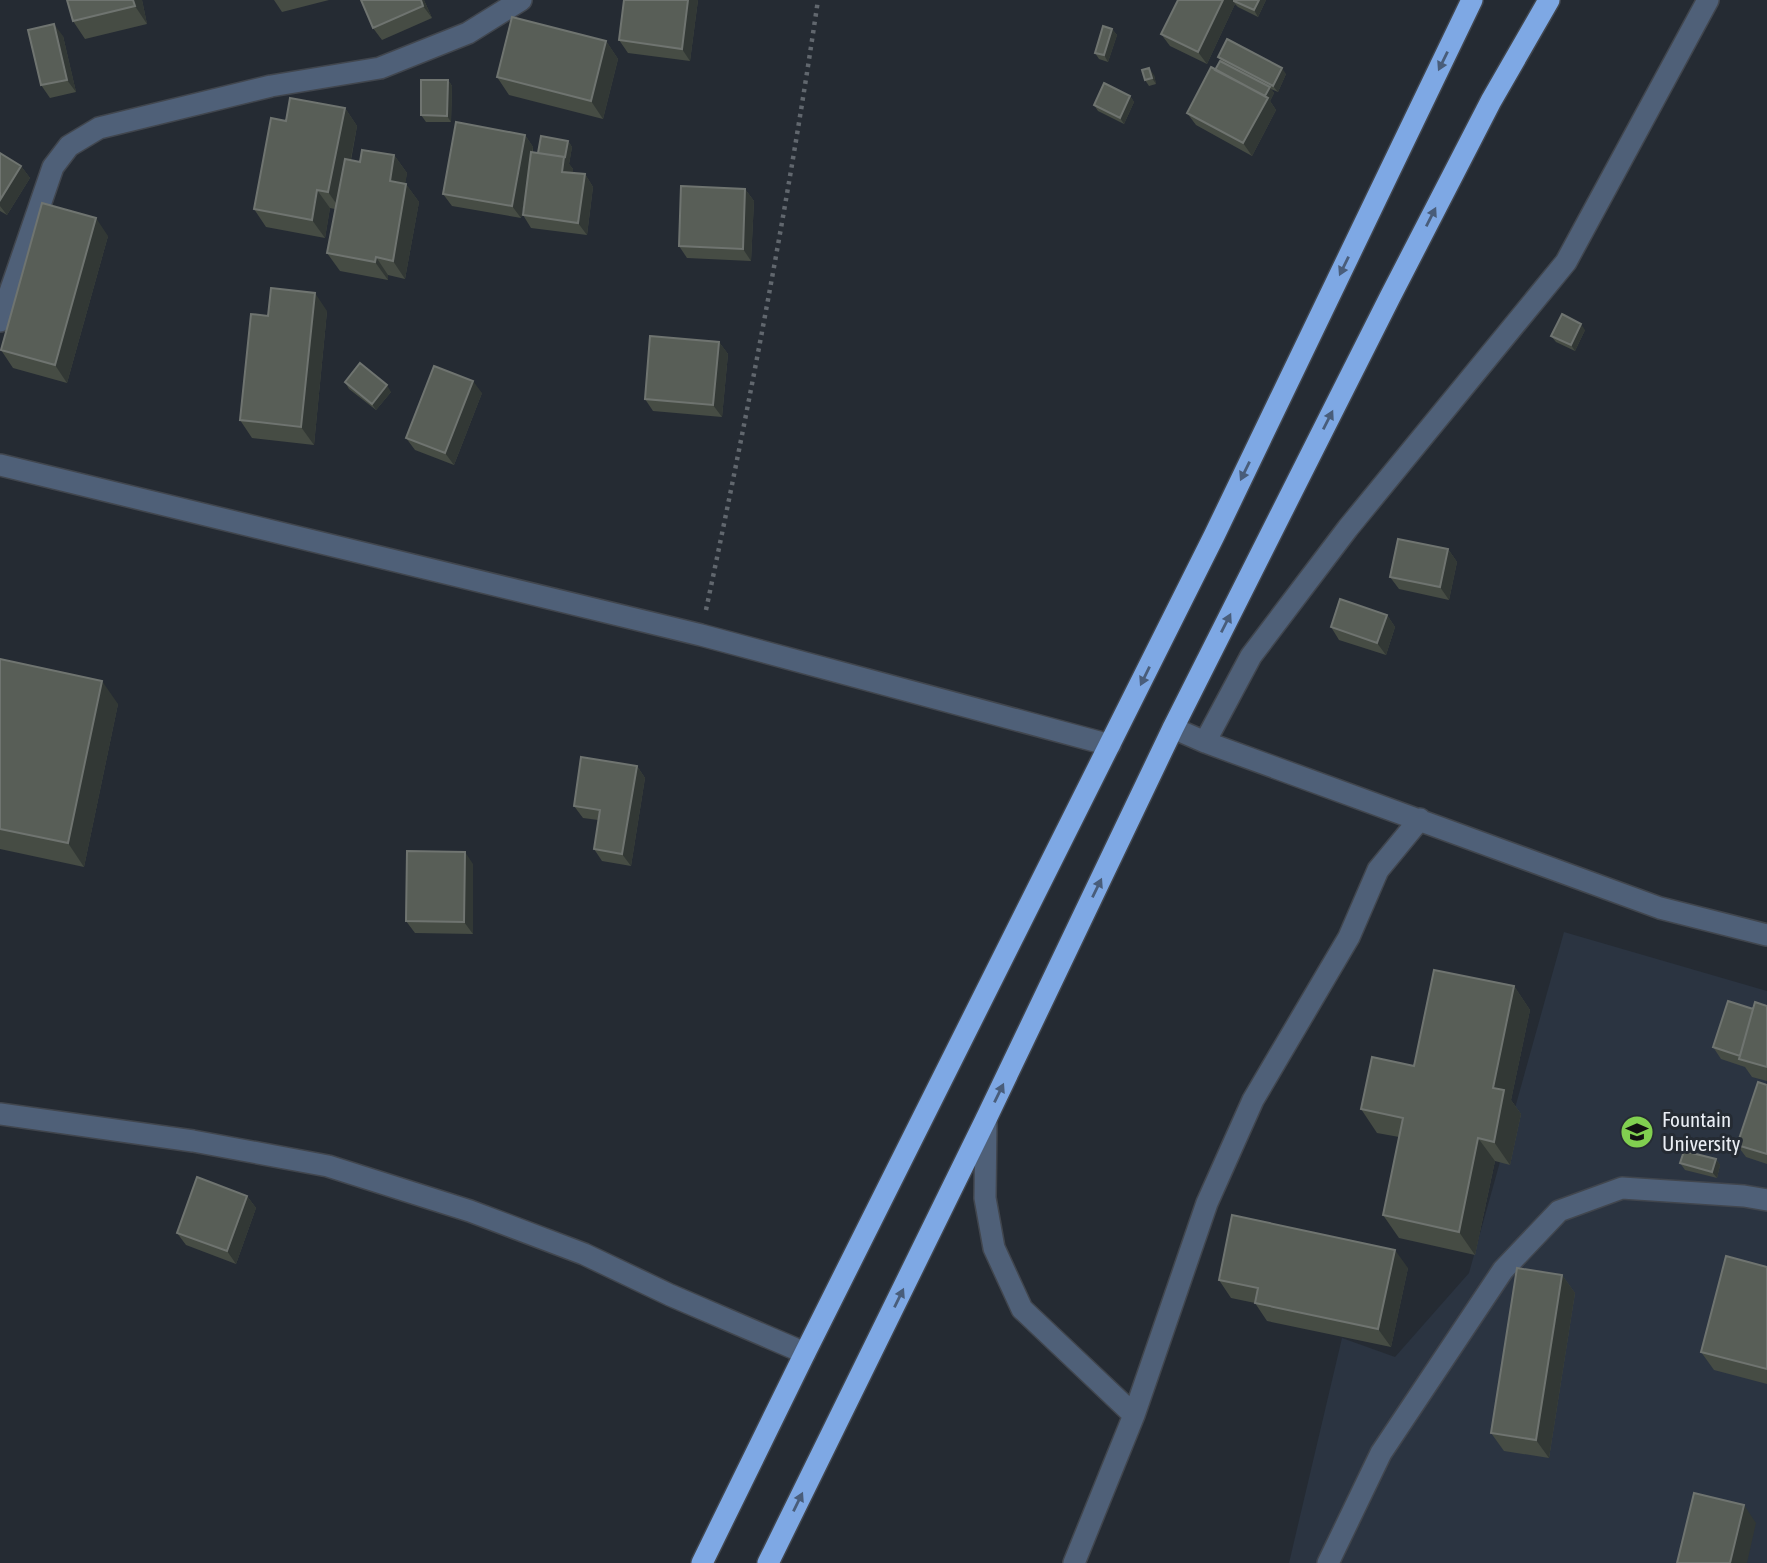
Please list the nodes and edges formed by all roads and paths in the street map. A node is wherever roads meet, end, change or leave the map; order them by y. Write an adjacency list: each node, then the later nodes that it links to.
1 (521, 0): 6 (street)
2 (817, 0): 8 (path)
3 (1472, 0): 11 (highway, one-way to 11)
4 (1549, 0): 9 (highway, one-way to 4)
5 (1708, 0): 10 (street)
6 (0, 321)
7 (0, 464): 8 (street)
8 (701, 635): 11 (street)
9 (1173, 728): 10 (street); 15 (highway, one-way to 9)
10 (1205, 742): 12 (street)
11 (1110, 745): 17 (highway)
12 (1420, 819): 13 (street); 18 (street)
13 (1767, 935)
14 (0, 1114): 17 (street)
15 (986, 1119): 18 (street); 20 (highway, one-way to 15)
16 (1767, 1200): 22 (street)
17 (805, 1353): 19 (highway)
18 (1134, 1415): 21 (street)
19 (702, 1563)
20 (768, 1563)
21 (1074, 1563)
22 (1328, 1563)

